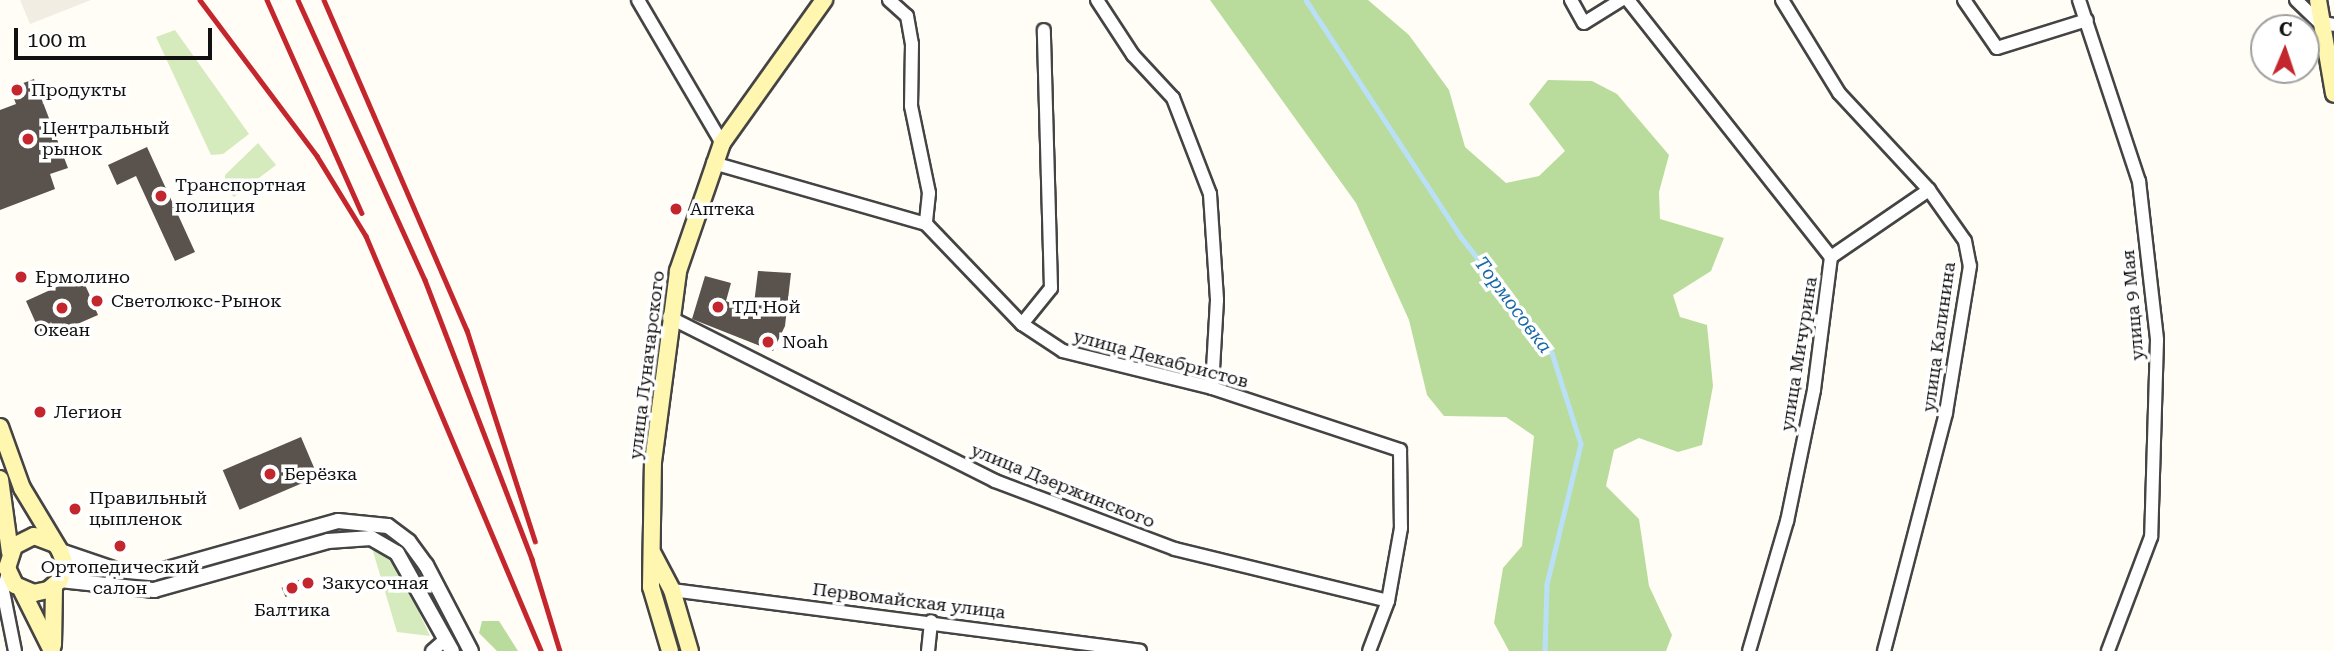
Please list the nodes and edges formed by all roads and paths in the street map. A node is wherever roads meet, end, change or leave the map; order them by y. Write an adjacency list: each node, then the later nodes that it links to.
1 (638, 0): 17 (street)
2 (824, 0): 17 (main road, улица Луначарского)
3 (889, 0): 20 (street)
4 (1097, 0): 24 (street)
5 (1571, 0): 6 (street)
6 (1621, 0)
7 (1628, 0): 21 (street, улица Мичурина)
8 (1782, 0): 19 (street, улица Калинина)
9 (1964, 0): 13 (street)
10 (2079, 0): 13 (street, улица 9 Мая)
11 (2296, 0): 14 (street)
12 (2318, 0): 14 (main road)
13 (2087, 20): 49 (street, улица 9 Мая)
14 (2326, 24): 16 (main road)
15 (1044, 30): 23 (street)
16 (2334, 94)
17 (722, 144): 18 (main road, улица Луначарского)
18 (713, 163): 20 (street); 22 (main road, улица Луначарского)
19 (1929, 190): 21 (street); 48 (street, улица Калинина)
20 (926, 224): 23 (street, улица Декабристов)
21 (1831, 257): 47 (street, улица Мичурина)
22 (669, 317): 29 (main road, улица Луначарского); 35 (street, улица Дзержинского)
23 (1022, 324): 24 (street, улица Декабристов)
24 (1212, 388): 35 (street, улица Декабристов)
25 (0, 427): 27 (main road)
26 (0, 479): 28 (main road)
27 (58, 547): 28 (main road); 31 (main road); 41 (street)
28 (10, 552): 30 (main road)
29 (652, 552): 32 (main road, улица Луначарского); 34 (main road)
30 (8, 573): 33 (main road); 38 (street)
31 (57, 583): 33 (main road); 37 (street); 39 (main road)
32 (651, 587): 34 (main road); 42 (main road, улица Луначарского)
33 (21, 589): 39 (main road)
34 (672, 590): 36 (street, Первомайская улица); 43 (main road)
35 (1388, 601): 46 (street)
36 (931, 621): 44 (street); 45 (street, Первомайская улица)
37 (449, 645): 40 (street)
38 (15, 651)
39 (53, 651)
40 (432, 651)
41 (471, 651)
42 (670, 651)
43 (690, 651)
44 (928, 651)
45 (1140, 651)
46 (1369, 651)
47 (1749, 651)
48 (1884, 651)
49 (2108, 651)

